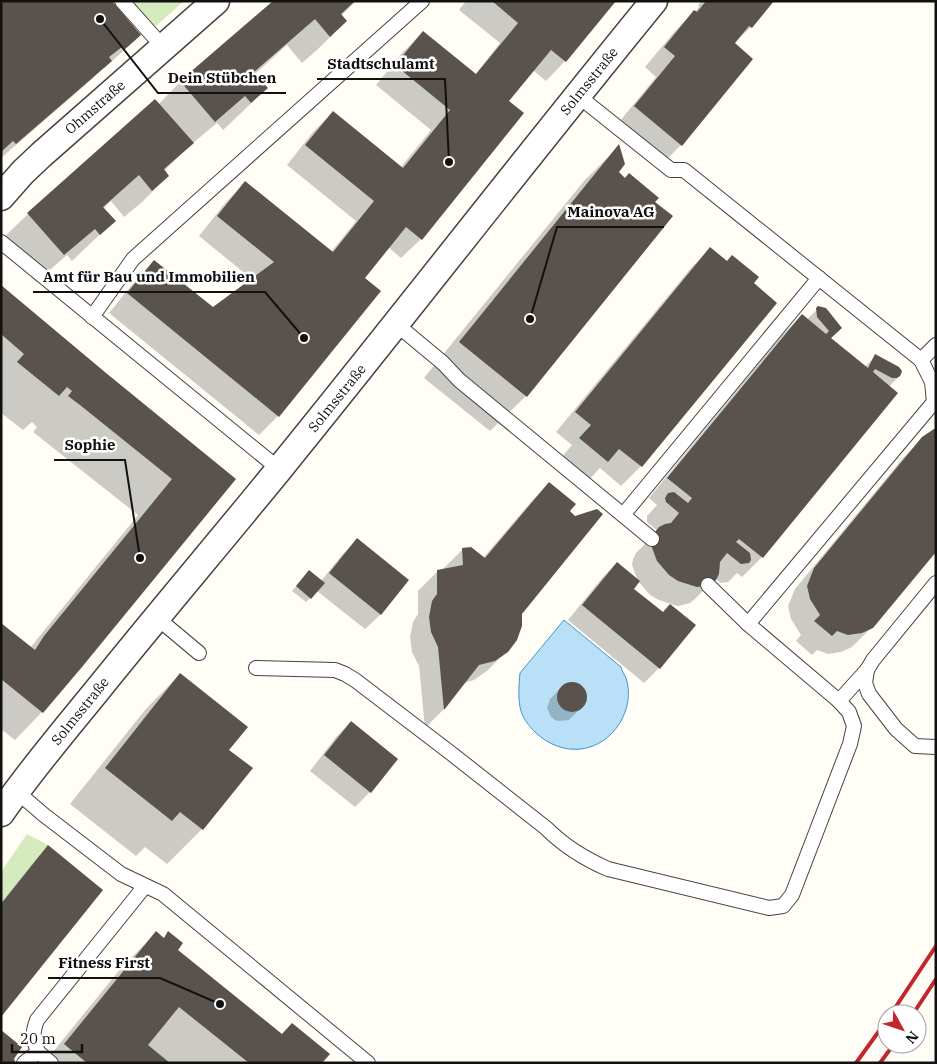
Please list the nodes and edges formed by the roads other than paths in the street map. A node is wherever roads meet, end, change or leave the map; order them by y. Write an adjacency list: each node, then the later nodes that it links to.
1 (122, 1): 5 (lane)
2 (216, 1): 5 (street, Ohmstraße)
3 (422, 1): 10 (lane)
4 (654, 1): 6 (street, Solmsstraße)
5 (163, 47): 7 (street, Ohmstraße)
6 (577, 95): 9 (lane); 11 (street, Solmsstraße)
7 (2, 195)
8 (1, 242): 10 (lane)
9 (819, 278): 13 (lane); 17 (lane)
10 (92, 317): 16 (lane)
11 (396, 324): 16 (street, Solmsstraße); 17 (lane)
12 (936, 345): 13 (lane)
13 (921, 360): 14 (lane)
14 (934, 380): 15 (lane)
15 (935, 403): 22 (lane)
16 (280, 469): 21 (street, Solmsstraße)
17 (623, 515): 18 (lane)
18 (652, 539)
19 (936, 583): 25 (lane)
20 (708, 585): 22 (lane)
21 (156, 617): 23 (lane); 28 (street, Solmsstraße)
22 (748, 624): 26 (lane)
23 (199, 653)
24 (256, 668): 26 (lane)
25 (867, 670): 26 (lane); 27 (lane)
26 (839, 702)
27 (936, 747)
28 (8, 783): 29 (street, Solmsstraße); 30 (lane)
29 (1, 812)
30 (145, 886): 31 (lane); 34 (lane)
31 (38, 1052): 32 (lane); 33 (lane)
32 (24, 1063)
33 (51, 1063)
34 (368, 1063)

